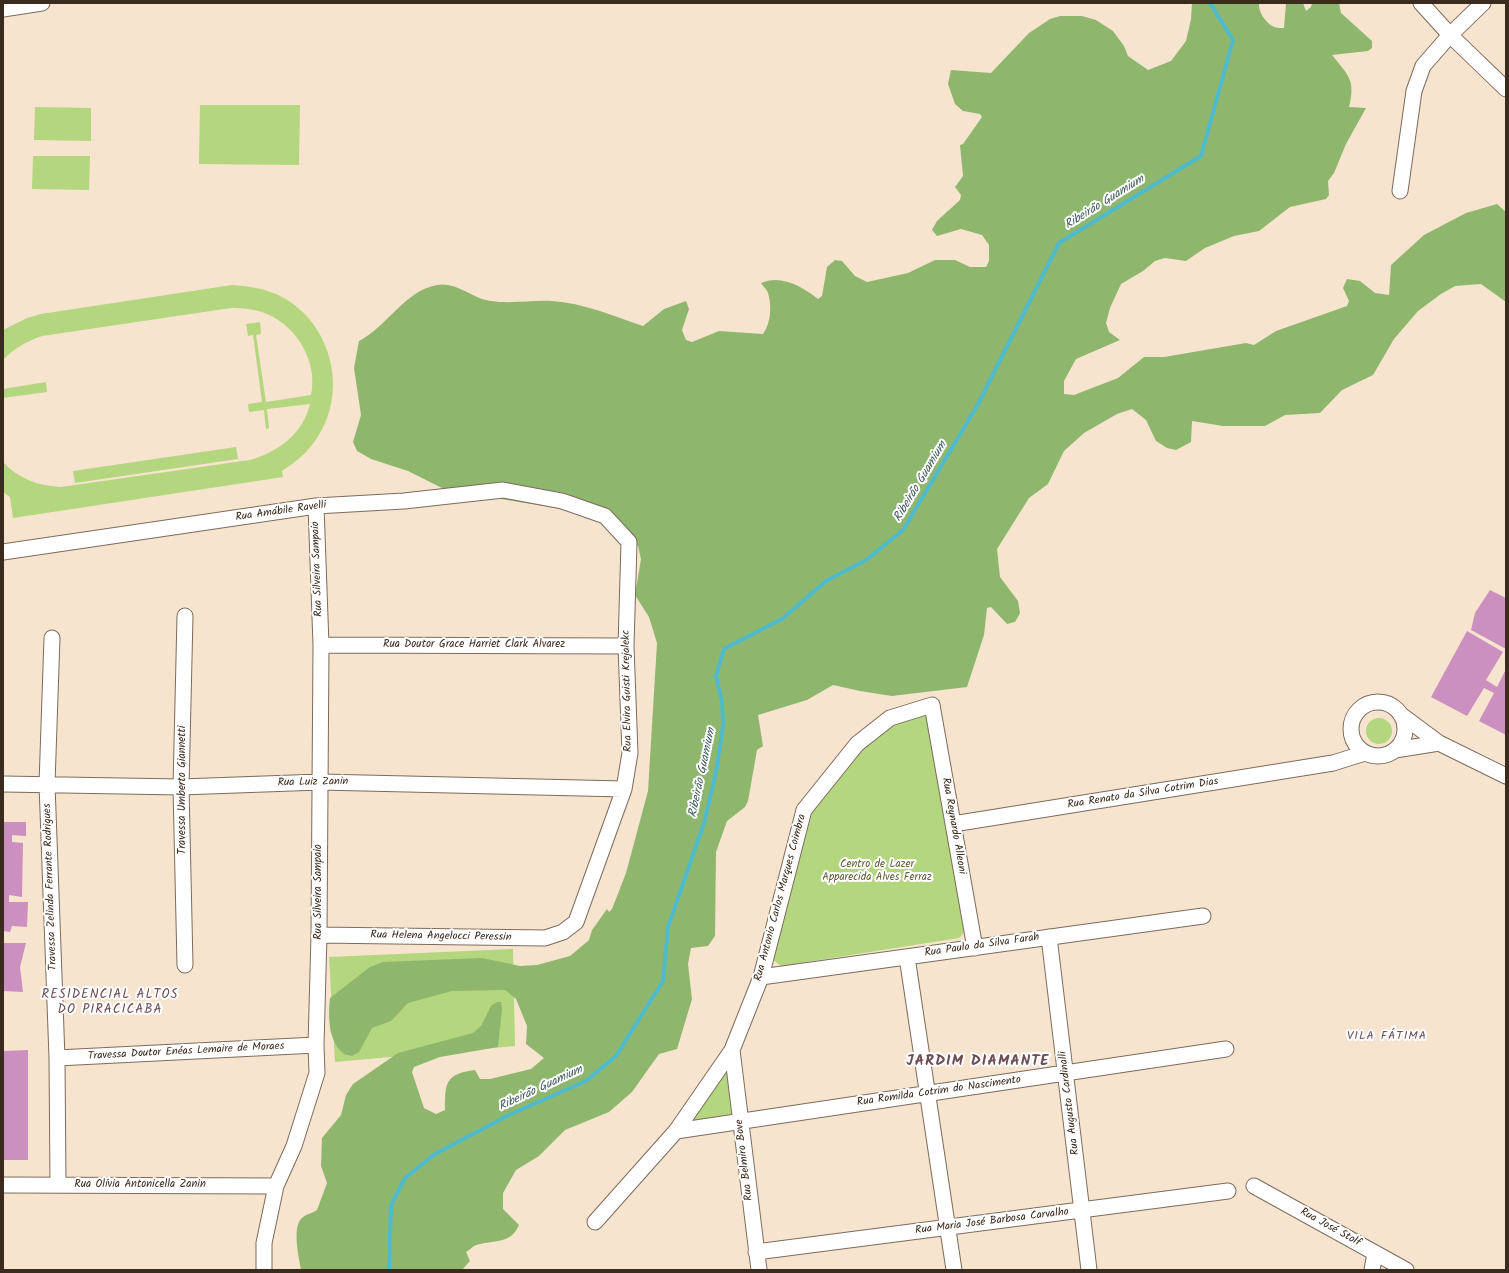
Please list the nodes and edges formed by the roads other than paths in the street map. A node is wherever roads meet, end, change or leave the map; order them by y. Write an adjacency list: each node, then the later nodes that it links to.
1 (42, 3): 4 (street)
2 (1421, 3): 5 (street)
3 (1483, 3): 5 (street)
4 (3, 9)
5 (1450, 35): 6 (street); 7 (street)
6 (1506, 89)
7 (1400, 191)
8 (316, 506): 9 (street, Rua Amábile Ravelli); 10 (street, Rua Amábile Ravelli); 13 (street, Rua Silveira Sampaio)
9 (605, 516): 14 (street, Rua Elvira Guisti Krejalekc)
10 (3, 552)
11 (185, 616): 26 (street, Travessa Umberto Giannetti)
12 (52, 638): 25 (street, Travessa Zelinda Ferrante Rodrigues)
13 (321, 645): 14 (street, Rua Doutor Grace Harriet Clark Alvarez); 23 (street, Rua Silveira Sampaio)
14 (626, 646): 27 (street, Rua Elvira Guisti Krejalekc)
15 (932, 705): 28 (street, Rua Reynardo Alleoni); 36 (street, Rua Antonio Carlos Marques Coimbra)
16 (1400, 714): 17 (street); 18 (street); 19 (street)
17 (1352, 736): 20 (street); 21 (street)
18 (1439, 743): 19 (street); 22 (street)
19 (1395, 750): 20 (street)
20 (1365, 753): 21 (street, Rua Renato da Silva Cotrim Dias)
21 (1333, 763): 28 (street, Rua Renato da Silva Cotrim Dias)
22 (1506, 776)
23 (320, 782): 26 (street, Rua Luiz Zanin); 27 (street, Rua Luiz Zanin); 31 (street, Rua Silveira Sampaio)
24 (3, 784): 25 (street, Rua Luiz Zanin)
25 (47, 784): 26 (street, Rua Luiz Zanin); 40 (street, Travessa Zelinda Ferrante Rodrigues)
26 (181, 787): 35 (street, Travessa Umberto Giannetti)
27 (624, 789): 30 (street, Rua Elvira Guisti Krejalekc)
28 (953, 824): 33 (street, Rua Reynardo Alleoni)
29 (1204, 916): 32 (street, Rua Paulo da Silva Farah)
30 (563, 932): 31 (street, Rua Helena Angelocci Peressin)
31 (319, 935): 37 (street, Rua Silveira Sampaio)
32 (1050, 937): 33 (street, Rua Paulo da Silva Farah); 41 (street, Rua Augusto Cardinalli)
33 (975, 948): 34 (street, Rua Paulo da Silva Farah)
34 (907, 957): 36 (street, Rua Paulo da Silva Farah); 42 (street)
35 (185, 964)
36 (761, 977): 39 (street, Rua Antonio Carlos Marques Coimbra)
37 (316, 1045): 40 (street, Travessa Doutor Enéas Lemaire de Moraes); 47 (street, Rua Silveira Sampaio)
38 (1226, 1049): 41 (street, Rua Romilda Cotrim do Nascimento)
39 (732, 1050): 43 (street, Rua Belmiro Bove); 44 (street, Rua Antonio Carlos Marques Coimbra)
40 (57, 1058): 45 (street, Travessa Zelinda Ferrante Rodrigues)
41 (1066, 1073): 42 (street, Rua Romilda Cotrim do Nascimento); 50 (street, Rua Augusto Cardinalli)
42 (928, 1093): 43 (street, Rua Romilda Cotrim do Nascimento); 52 (street)
43 (740, 1121): 44 (street, Rua Romilda Cotrim do Nascimento); 53 (street, Rua Belmiro Bove)
44 (676, 1131): 51 (street, Rua Antonio Carlos Marques Coimbra)
45 (58, 1184): 46 (street, Rua Olívia Antonicella Zanin); 47 (street, Rua Olívia Antonicella Zanin)
46 (3, 1185)
47 (276, 1186): 55 (street, Rua Silveira Sampaio)
48 (1254, 1186): 54 (street, Rua José Stolf)
49 (1228, 1191): 50 (street, Rua Maria José Barbosa Carvalho)
50 (1082, 1210): 52 (street, Rua Maria José Barbosa Carvalho); 58 (street, Rua Augusto Cardinalli)
51 (594, 1222)
52 (948, 1227): 53 (street, Rua Maria José Barbosa Carvalho); 57 (street)
53 (756, 1252): 56 (street, Rua Belmiro Bove)
54 (1375, 1253): 59 (street); 60 (street, Rua José Stolf)
55 (264, 1270)
56 (758, 1270)
57 (954, 1270)
58 (1089, 1270)
59 (1372, 1270)
60 (1406, 1270)

